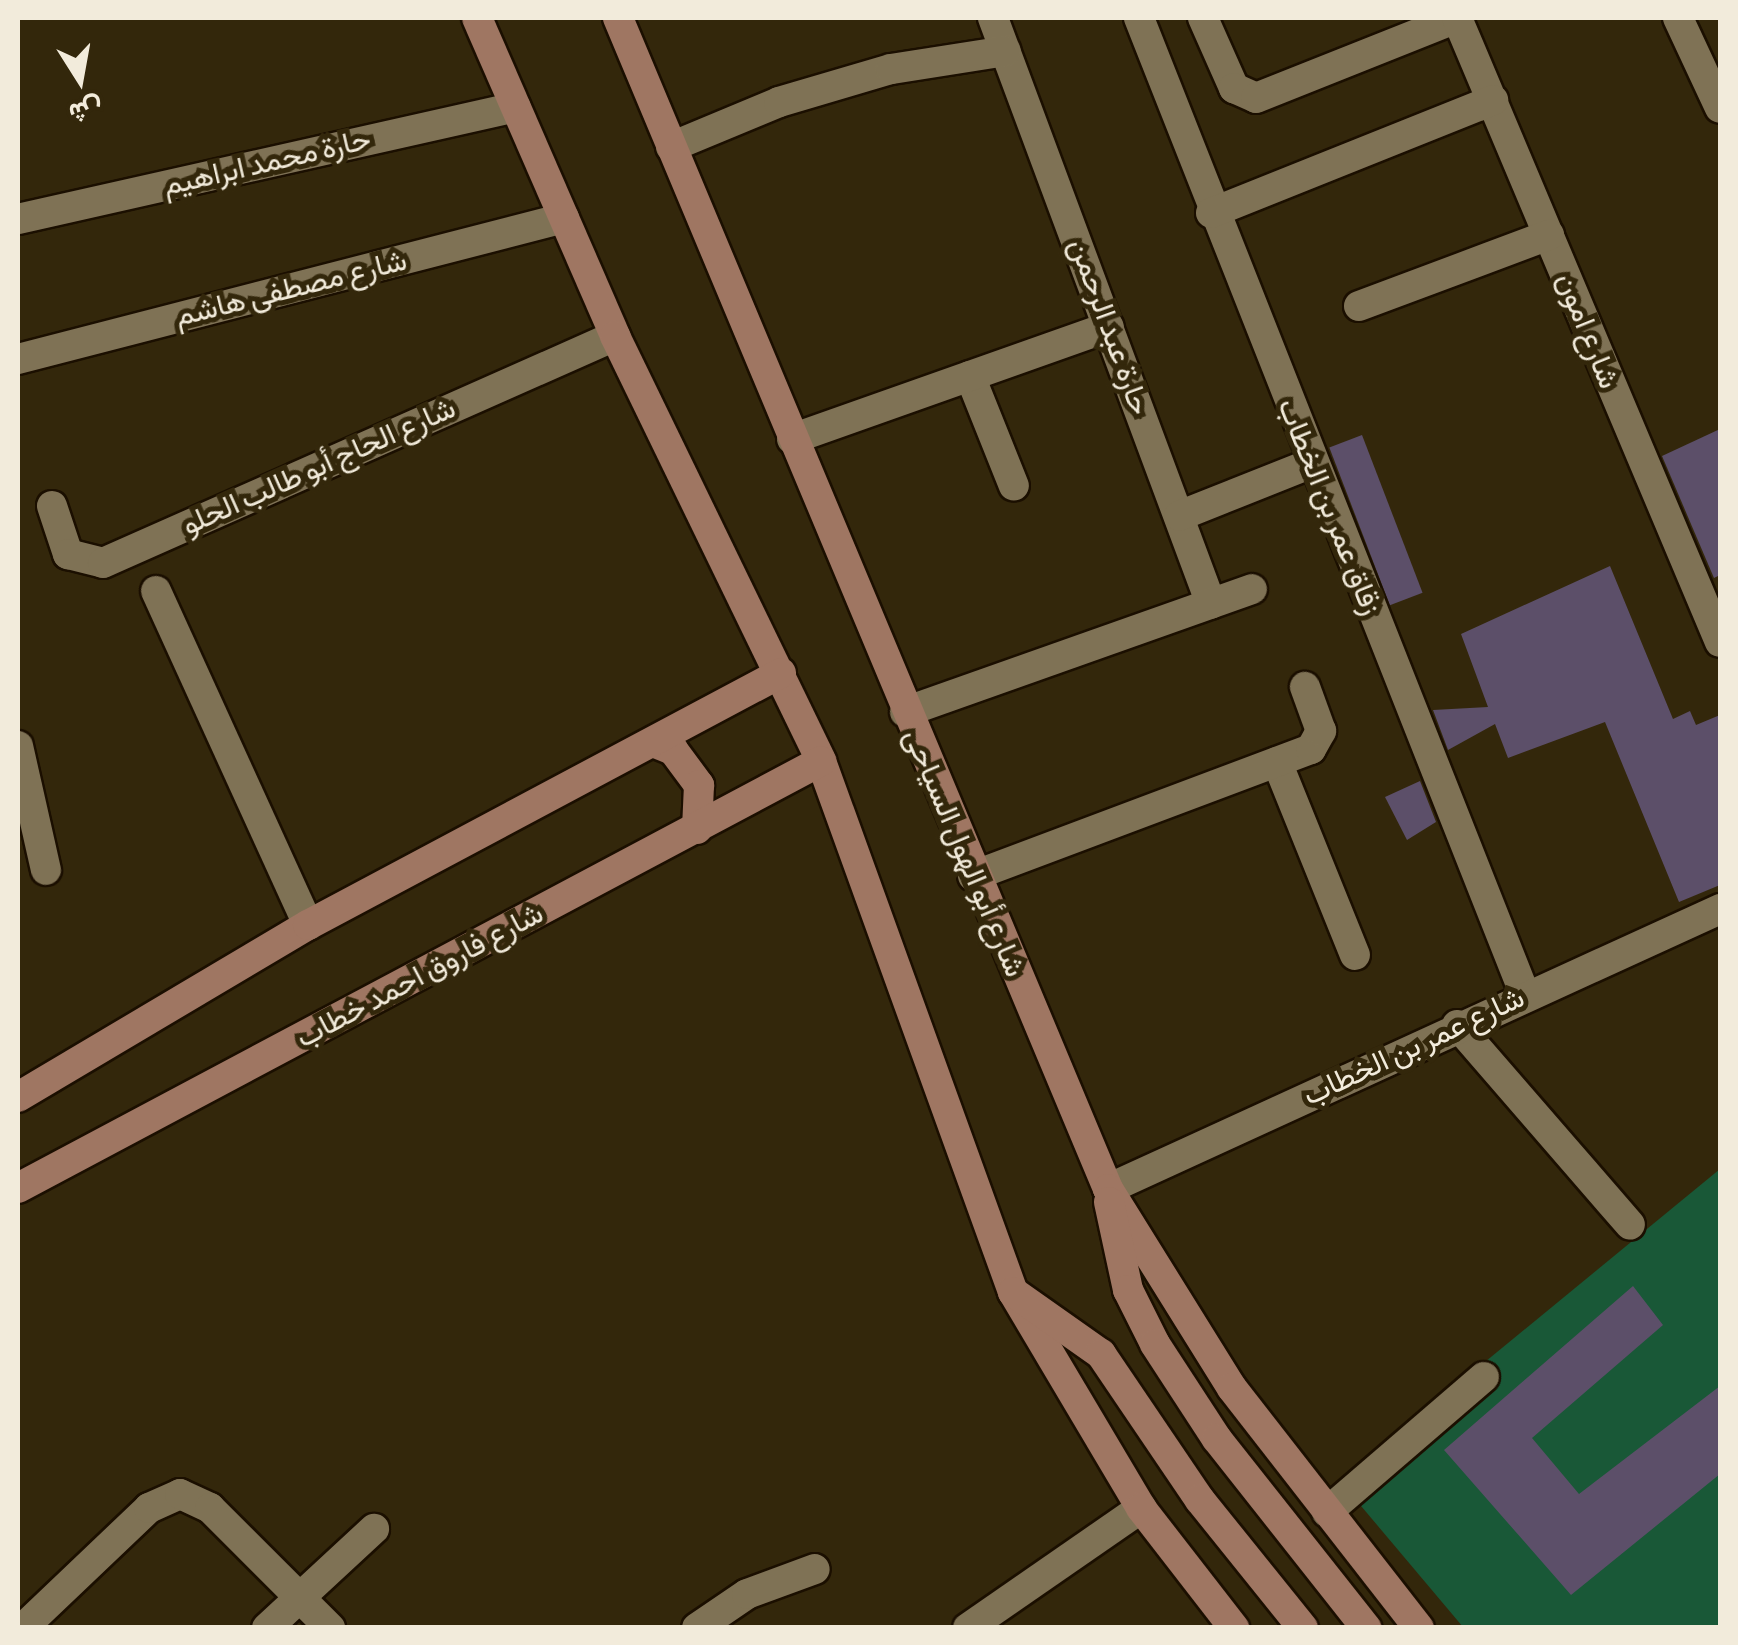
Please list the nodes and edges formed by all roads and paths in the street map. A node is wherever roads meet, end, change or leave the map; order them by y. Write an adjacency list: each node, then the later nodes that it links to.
1 (477, 18): 11 (main road)
2 (618, 18): 12 (main road, شارع أبو الهول السياحى)
3 (993, 18): 8 (street, حارة عبد الرحمن)
4 (1138, 18): 13 (street, زقاق عمر بن الخطاب)
5 (1203, 18): 6 (street)
6 (1457, 18): 9 (street, شارع امون)
7 (1678, 18): 10 (street)
8 (1006, 51): 12 (street); 18 (street, حارة عبد الرحمن)
9 (1493, 100): 13 (street); 16 (street, شارع امون)
10 (1720, 105)
11 (516, 107): 14 (main road); 15 (street, حارة محمد ابراهيم)
12 (671, 147): 22 (main road, شارع أبو الهول السياحى)
13 (1212, 213): 23 (street, زقاق عمر بن الخطاب)
14 (564, 218): 19 (main road); 20 (street, شارع مصطفى هاشم)
15 (18, 219)
16 (1548, 236): 17 (street); 30 (street, شارع امون)
17 (1358, 306)
18 (1109, 327): 21 (street); 26 (street, حارة عبد الرحمن)
19 (616, 336): 25 (street, شارع الحاج أبو طالب الحلو); 31 (main road)
20 (18, 359)
21 (970, 376): 22 (street); 24 (street)
22 (792, 440): 33 (main road, شارع أبو الهول السياحى)
23 (1312, 462): 26 (street); 44 (street, زقاق عمر بن الخطاب)
24 (1014, 486)
25 (52, 506)
26 (1179, 516): 29 (street, حارة عبد الرحمن)
27 (1252, 589): 29 (street)
28 (156, 591): 42 (street)
29 (1211, 604): 33 (street)
30 (1720, 642)
31 (781, 673): 34 (main road); 36 (main road)
32 (1305, 688): 37 (street)
33 (905, 712): 40 (main road, شارع أبو الهول السياحى)
34 (653, 742): 38 (main road); 42 (main road)
35 (18, 748): 39 (street)
36 (821, 762): 38 (main road, شارع فاروق احمد خطاب); 50 (main road)
37 (1277, 762): 40 (street); 43 (street)
38 (697, 829): 47 (main road, شارع فاروق احمد خطاب)
39 (46, 870)
40 (973, 876): 48 (main road, شارع أبو الهول السياحى)
41 (1720, 908): 44 (street, شارع عمر بن الخطاب)
42 (308, 925): 46 (main road)
43 (1355, 954)
44 (1524, 994): 45 (street, شارع عمر بن الخطاب)
45 (1457, 1025): 48 (street, شارع عمر بن الخطاب); 49 (street)
46 (18, 1097)
47 (18, 1188)
48 (1108, 1189): 53 (main road, شارع أبو الهول السياحى); 64 (main road)
49 (1630, 1225)
50 (1013, 1292): 52 (main road); 63 (main road)
51 (1484, 1376): 53 (street)
52 (1141, 1508): 61 (street); 62 (main road)
53 (1327, 1512): 65 (main road, شارع أبو الهول السياحى)
54 (374, 1529): 56 (street)
55 (815, 1570): 60 (street)
56 (300, 1598): 57 (street); 58 (street); 59 (street)
57 (23, 1628)
58 (266, 1628)
59 (330, 1628)
60 (697, 1628)
61 (968, 1628)
62 (1234, 1628)
63 (1303, 1628)
64 (1366, 1628)
65 (1419, 1628)

